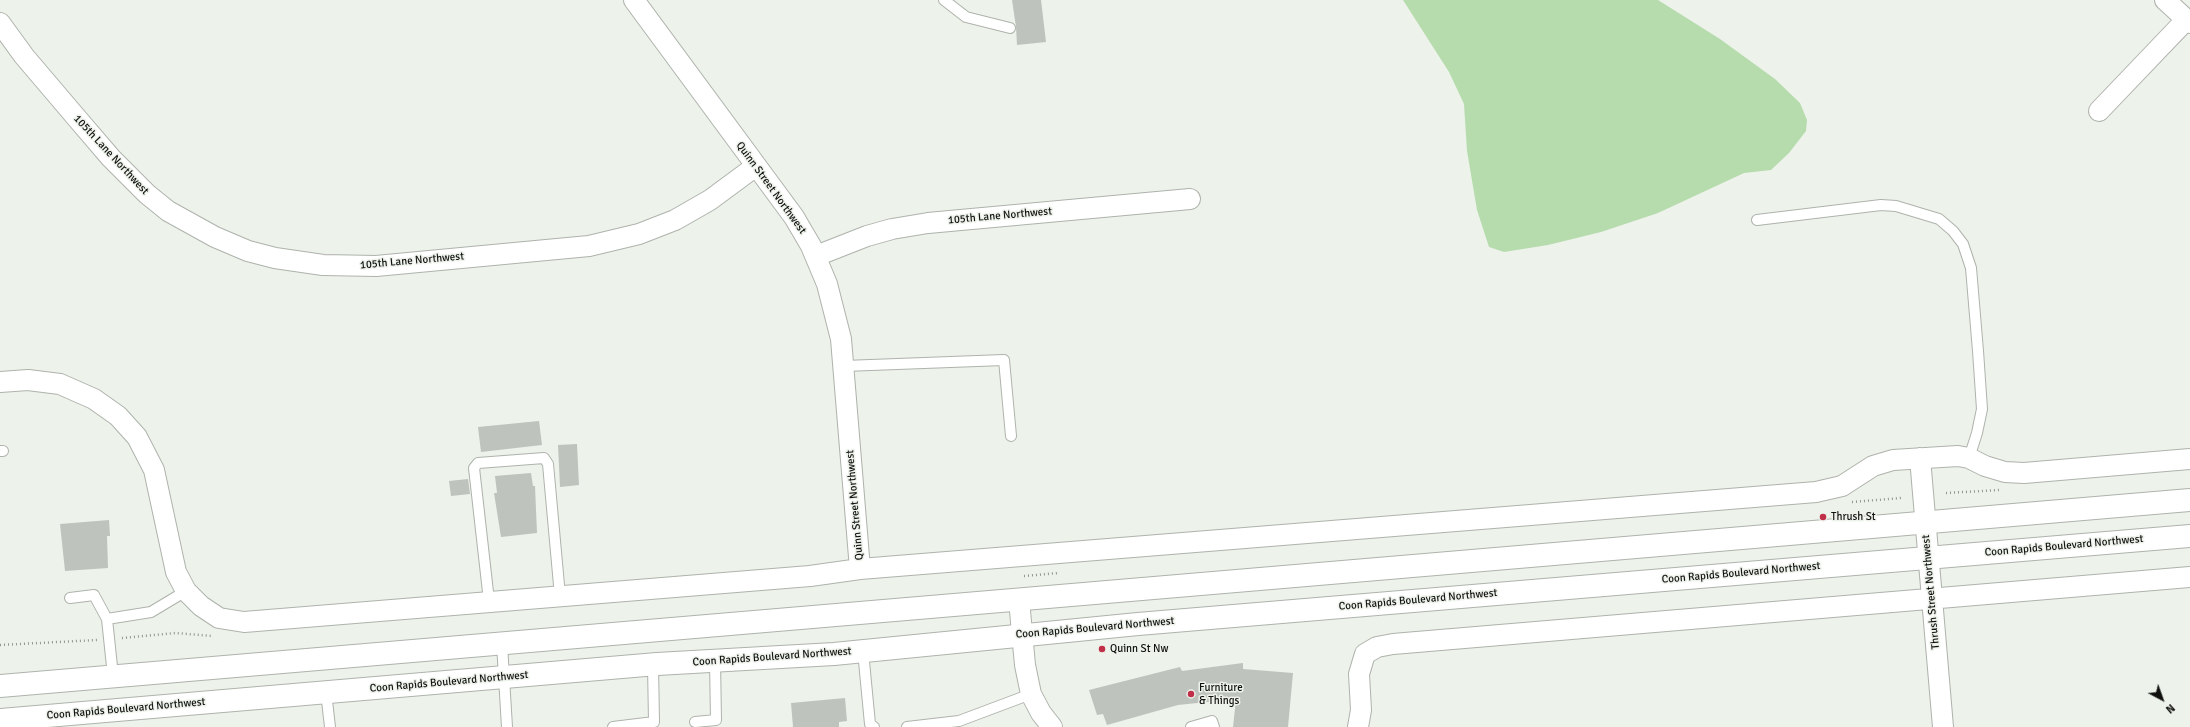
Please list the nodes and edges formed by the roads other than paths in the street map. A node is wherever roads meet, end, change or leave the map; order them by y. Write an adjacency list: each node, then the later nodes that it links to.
1 (634, 0): 8 (street, Quinn Street Northwest)
2 (944, 0): 6 (lane)
3 (2165, 0): 4 (street)
4 (2188, 22): 7 (street)
5 (0, 23): 8 (street, 105th Lane Northwest)
6 (1010, 28)
7 (2099, 111)
8 (756, 166): 11 (street, Quinn Street Northwest)
9 (1190, 199): 11 (street, 105th Lane Northwest)
10 (1757, 220): 16 (lane)
11 (816, 256): 12 (street, Quinn Street Northwest)
12 (844, 366): 14 (lane); 22 (street, Quinn Street Northwest)
13 (0, 382): 24 (street)
14 (1011, 436)
15 (1920, 458): 16 (street); 19 (street, Thrush Street Northwest); 22 (street)
16 (1969, 458): 17 (street)
17 (2190, 459)
18 (2190, 500): 19 (main road)
19 (1925, 523): 21 (street, Thrush Street Northwest); 27 (main road)
20 (2190, 536): 21 (main road, Coon Rapids Boulevard Northwest)
21 (1928, 558): 28 (street, Thrush Street Northwest); 31 (main road, Coon Rapids Boulevard Northwest)
22 (860, 569): 25 (street)
23 (2190, 577): 28 (street)
24 (186, 591): 29 (street); 30 (lane)
25 (560, 596): 29 (street); 29 (lane)
26 (70, 598): 30 (lane)
27 (1019, 600): 31 (street); 32 (main road)
28 (1932, 600): 42 (street); 54 (street, Thrush Street Northwest)
29 (489, 602)
30 (107, 619): 36 (lane)
31 (1022, 635): 33 (main road, Coon Rapids Boulevard Northwest); 40 (street)
32 (502, 644): 36 (main road); 37 (lane)
33 (863, 651): 34 (main road, Coon Rapids Boulevard Northwest); 45 (lane)
34 (715, 661): 35 (main road, Coon Rapids Boulevard Northwest); 44 (lane)
35 (653, 665): 37 (main road, Coon Rapids Boulevard Northwest); 49 (lane)
36 (113, 676): 38 (main road)
37 (505, 677): 39 (main road, Coon Rapids Boulevard Northwest); 48 (lane)
38 (0, 686)
39 (326, 692): 41 (main road, Coon Rapids Boulevard Northwest); 47 (lane)
40 (1031, 694): 50 (lane); 51 (street)
41 (128, 709): 43 (main road, Coon Rapids Boulevard Northwest); 46 (main road)
42 (1360, 719)
43 (0, 720)
44 (695, 722)
45 (872, 726)
46 (90, 727)
47 (330, 727)
48 (507, 727)
49 (613, 727)
50 (907, 727)
51 (1052, 727)
52 (1191, 727): 53 (lane)
53 (1214, 727)
54 (1943, 727)

